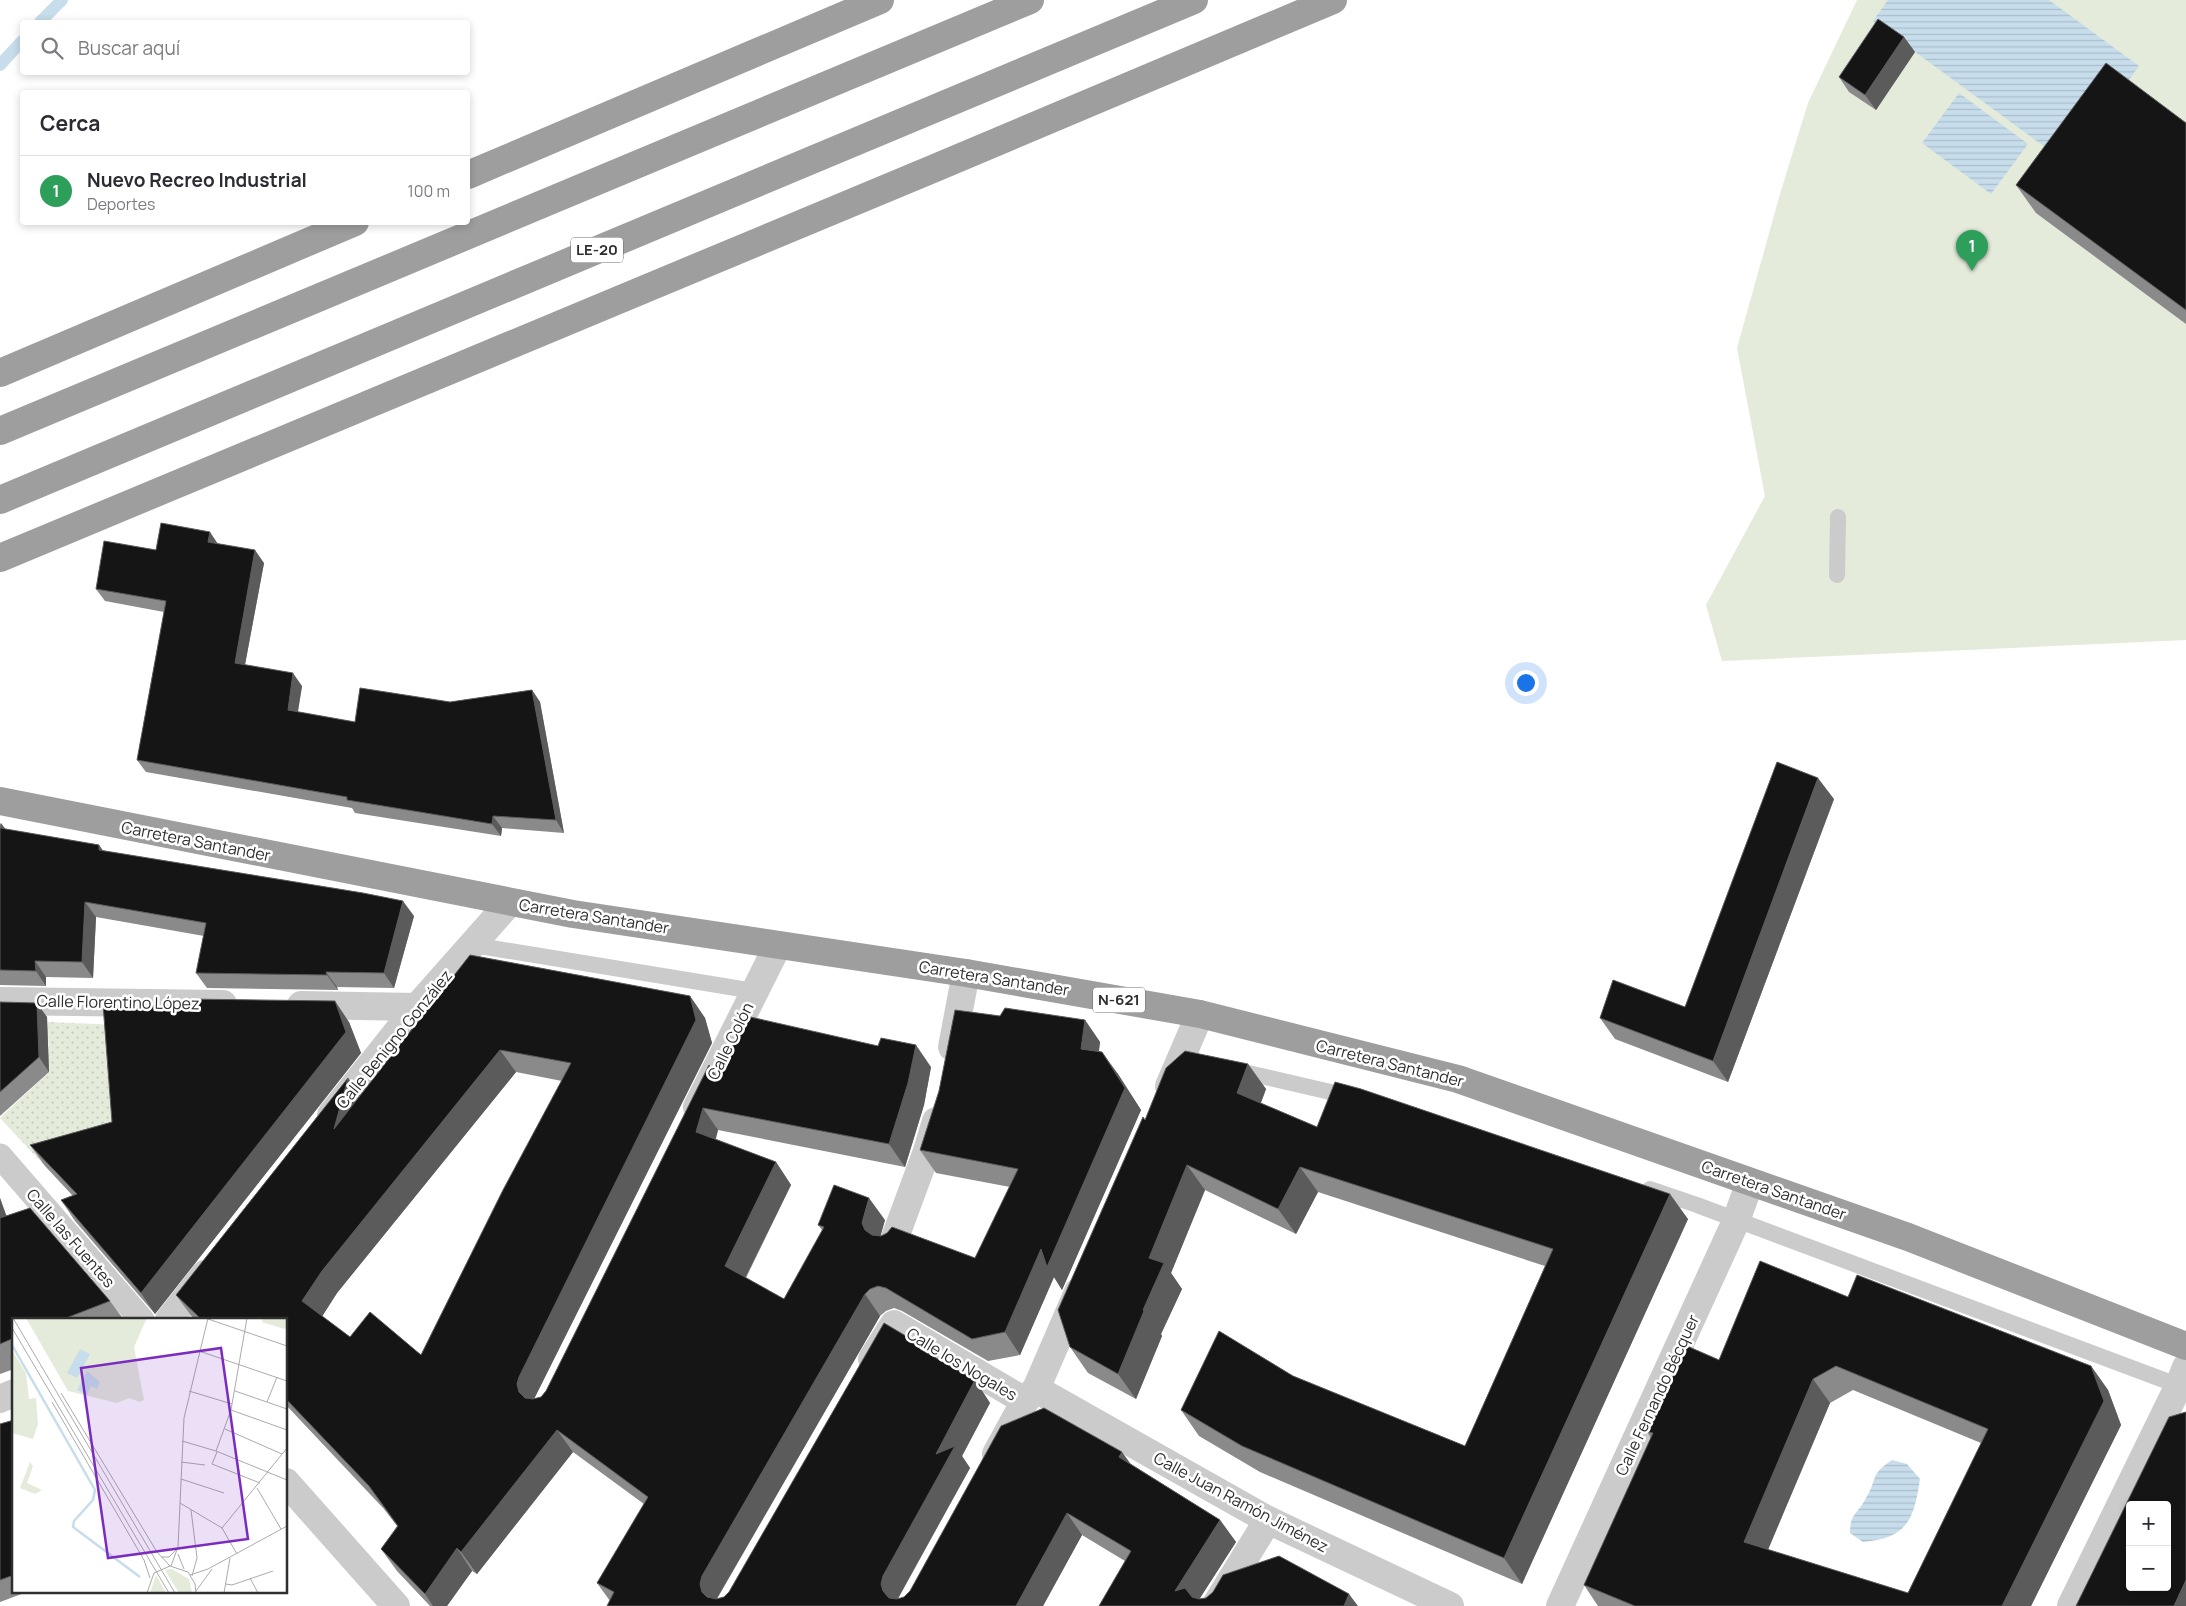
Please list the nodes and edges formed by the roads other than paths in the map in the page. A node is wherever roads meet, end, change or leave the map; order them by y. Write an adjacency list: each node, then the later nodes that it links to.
1 (880, 0): 5 (highway)
2 (1030, 0): 8 (highway)
3 (1194, 0): 9 (highway, LE-20)
4 (1333, 0): 11 (highway)
5 (470, 174)
6 (348, 225): 7 (highway)
7 (0, 373)
8 (0, 431)
9 (0, 500)
10 (1838, 517): 12 (lane)
11 (0, 558)
12 (1837, 575)
13 (4, 800): 14 (highway, Carretera Santander / N-621)
14 (510, 902): 15 (highway, Carretera Santander / N-621); 16 (street, Calle Benigno González)
15 (778, 944): 17 (highway, Carretera Santander / N-621); 18 (street, Calle Colón)
16 (473, 945): 18 (lane); 22 (street, Calle Benigno González)
17 (966, 972): 23 (highway, Carretera Santander / N-621); 25 (street)
18 (754, 991): 30 (street, Calle Colón)
19 (0, 1001): 20 (street, Calle Florentino López)
20 (248, 1004)
21 (278, 1005): 22 (street)
22 (417, 1007): 29 (street, Calle Benigno González)
23 (1200, 1014): 28 (street); 32 (highway, Carretera Santander / N-621)
24 (1220, 1066): 27 (lane)
25 (948, 1070)
26 (941, 1100): 35 (street)
27 (1369, 1101)
28 (1158, 1111)
29 (318, 1132)
30 (684, 1132)
31 (0, 1156): 38 (street, Calle las Fuentes)
32 (1750, 1182): 34 (street, Calle Fernando Bécquer); 40 (highway, Carretera Santander / N-621)
33 (1631, 1183): 34 (lane)
34 (1736, 1221): 41 (lane); 52 (street, Calle Fernando Bécquer)
35 (893, 1243)
36 (218, 1257): 39 (street)
37 (1087, 1273): 44 (street)
38 (140, 1318)
39 (171, 1318)
40 (2186, 1346)
41 (2184, 1380): 53 (street)
42 (860, 1382): 44 (street, Calle los Nogales)
43 (12, 1394): 45 (street)
44 (1030, 1395): 46 (street); 48 (street, Calle Juan Ramón Jiménez)
45 (0, 1398)
46 (983, 1478)
47 (288, 1484): 49 (street)
48 (1268, 1520): 50 (street); 51 (street, Calle Juan Ramón Jiménez)
49 (396, 1606)
50 (1215, 1606)
51 (1450, 1606)
52 (1560, 1606)
53 (2071, 1606)

